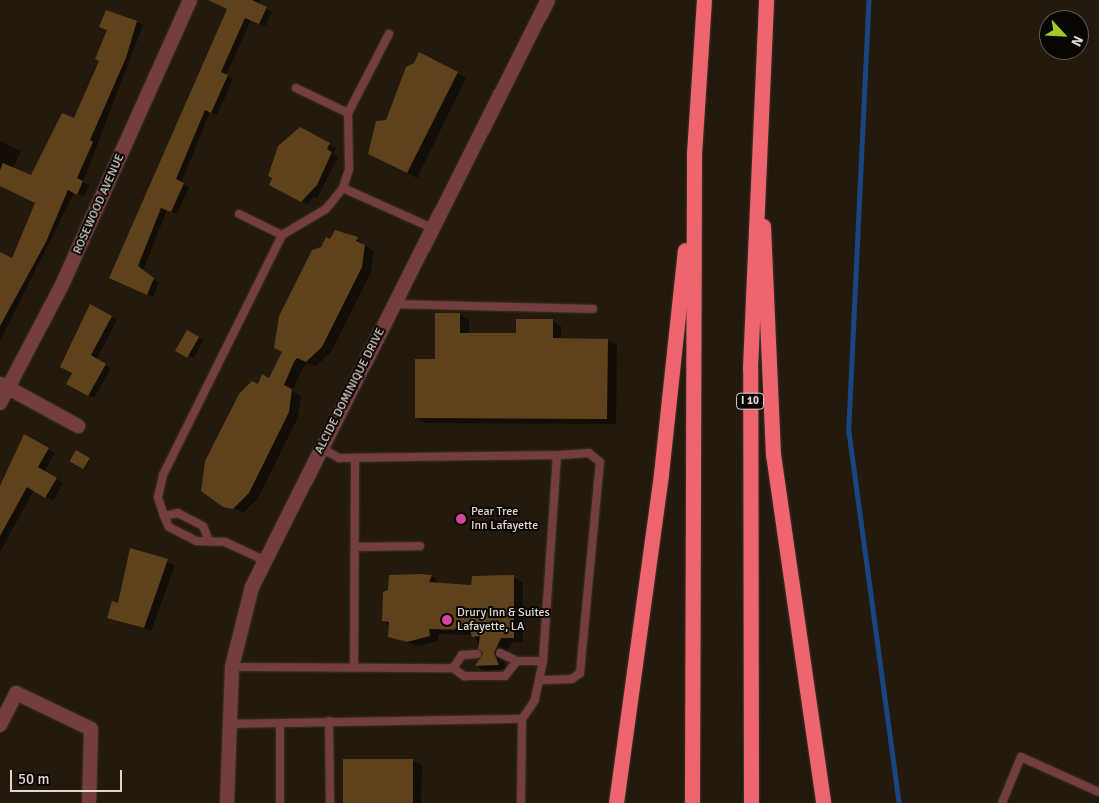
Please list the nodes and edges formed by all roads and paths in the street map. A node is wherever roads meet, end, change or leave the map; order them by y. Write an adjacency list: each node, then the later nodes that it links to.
1 (190, 0): 16 (street, ROSEWOOD AVENUE)
2 (548, 0): 12 (street, ALCIDE DOMINIQUE DRIVE)
3 (704, 0): 9 (highway)
4 (766, 0): 8 (highway, I 10)
5 (389, 34): 7 (lane)
6 (296, 88): 7 (lane)
7 (348, 113): 10 (lane)
8 (760, 125): 48 (highway, I 10); 49 (highway)
9 (694, 154): 46 (highway); 47 (highway)
10 (343, 188): 12 (lane); 13 (lane)
11 (239, 214): 13 (lane)
12 (432, 228): 14 (street, ALCIDE DOMINIQUE DRIVE)
13 (282, 236): 22 (lane)
14 (394, 304): 15 (lane); 19 (street, ALCIDE DOMINIQUE DRIVE)
15 (593, 309)
16 (4, 386): 17 (street, ROSEWOOD AVENUE); 18 (street)
17 (0, 403)
18 (78, 426)
19 (321, 448): 21 (lane); 26 (street, ALCIDE DOMINIQUE DRIVE)
20 (558, 455): 21 (lane); 30 (lane); 34 (lane)
21 (355, 458): 25 (lane)
22 (164, 516): 23 (lane); 23 (lane)
23 (208, 538): 26 (lane)
24 (420, 546): 25 (lane)
25 (355, 547): 32 (lane)
26 (264, 560): 31 (street, ALCIDE DOMINIQUE DRIVE)
27 (500, 653): 29 (lane)
28 (477, 654): 33 (lane)
29 (517, 661): 30 (lane); 33 (lane)
30 (543, 662): 34 (lane)
31 (232, 666): 32 (lane); 37 (street, ALCIDE DOMINIQUE DRIVE)
32 (354, 666): 33 (lane)
33 (453, 668)
34 (542, 680): 35 (lane)
35 (522, 719): 36 (lane); 45 (lane)
36 (329, 721): 38 (lane); 44 (lane)
37 (228, 724): 38 (lane); 42 (street, ALCIDE DOMINIQUE DRIVE)
38 (280, 724): 43 (lane)
39 (0, 725): 41 (street)
40 (1098, 788): 50 (lane)
41 (89, 803)
42 (227, 803)
43 (280, 803)
44 (330, 803)
45 (521, 803)
46 (616, 803)
47 (692, 803)
48 (752, 803)
49 (823, 803)
50 (1002, 803)

